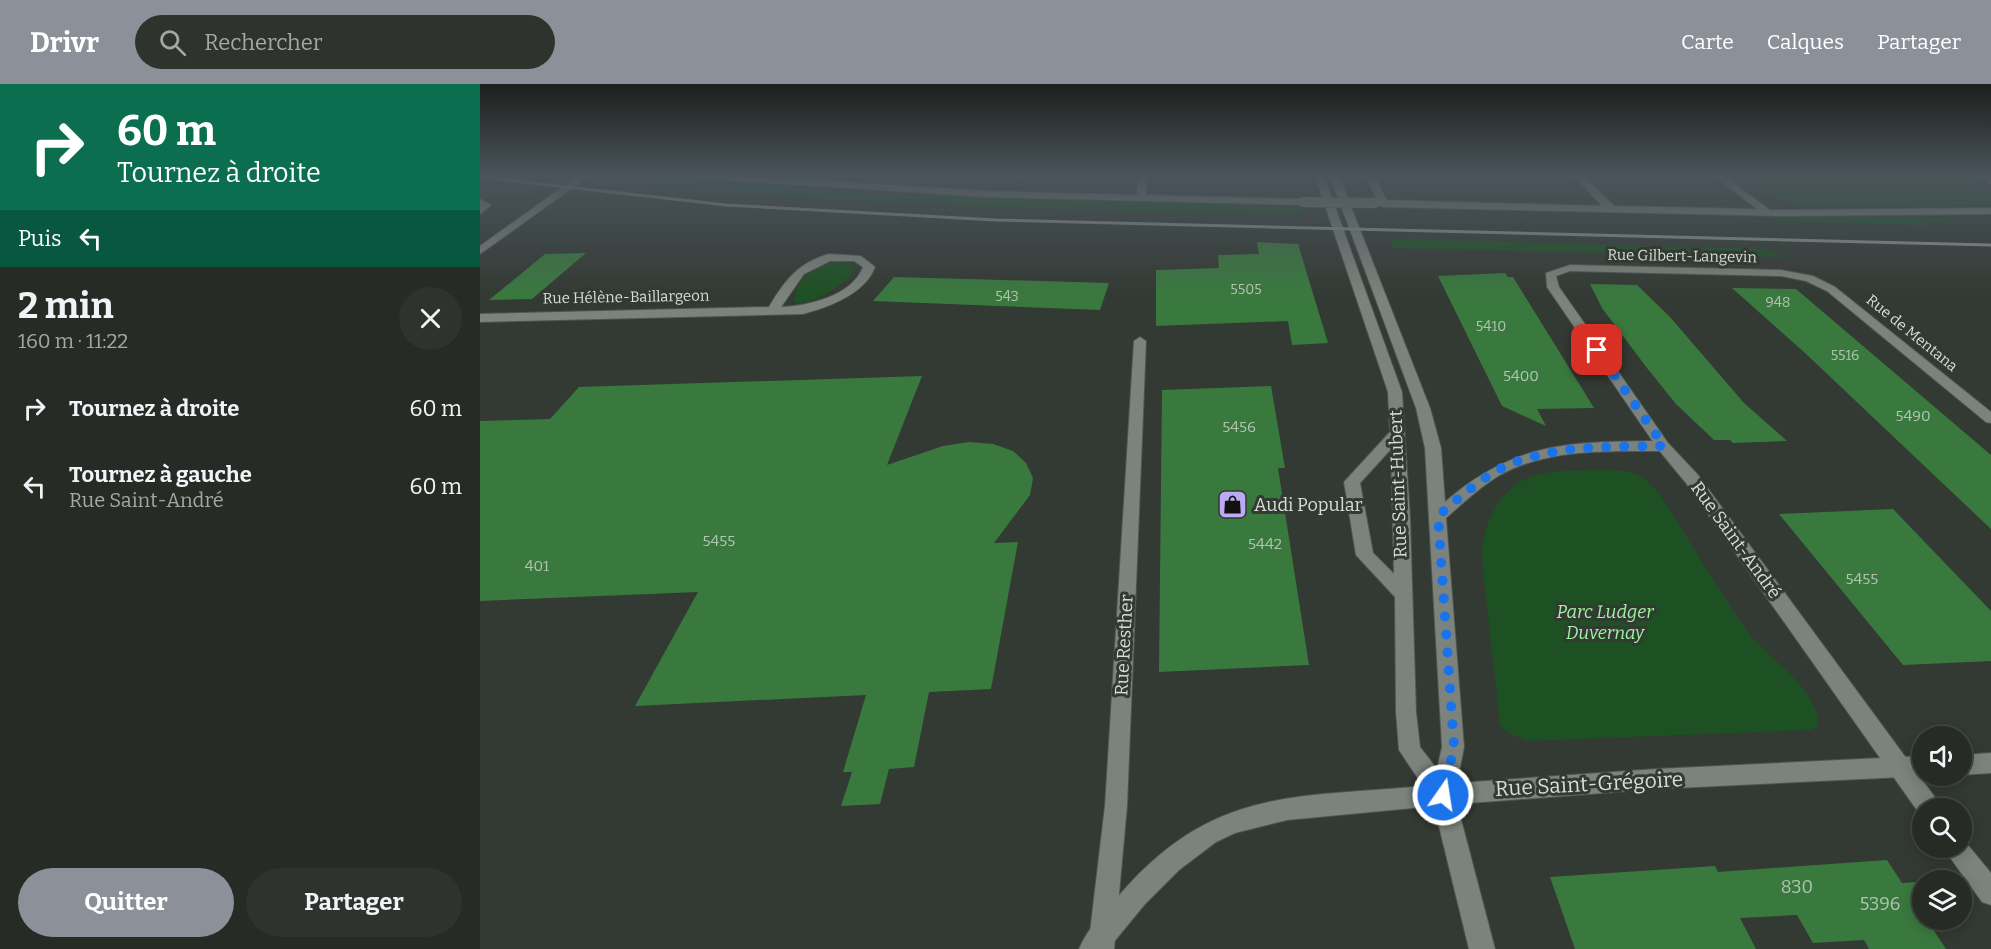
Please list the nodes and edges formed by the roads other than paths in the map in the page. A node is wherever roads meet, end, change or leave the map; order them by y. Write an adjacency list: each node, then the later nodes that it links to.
1 (509, 216): 5 (street)
2 (527, 216): 6 (street)
3 (1333, 216): 13 (street, Rue Saint-Hubert)
4 (1350, 216): 15 (street, Rue Saint-Hubert)
5 (488, 231)
6 (480, 250)
7 (1555, 272): 8 (street, Rue Gilbert-Langevin); 14 (street, Rue Saint-André)
8 (1809, 278): 12 (street, Rue de Mentana)
9 (773, 310): 9 (street, Rue Hélène-Baillargeon); 10 (street, Rue Hélène-Baillargeon)
10 (480, 318)
11 (1140, 341): 25 (street, Rue Resther)
12 (1991, 419)
13 (1396, 434): 16 (street, Rue Saint-Hubert); 16 (street)
14 (1664, 446): 15 (street); 20 (street, Rue Saint-André)
15 (1438, 516): 21 (street, Rue Saint-Hubert)
16 (1402, 593): 21 (street, Rue Saint-Hubert)
17 (1991, 763): 18 (street)
18 (1972, 764)
19 (1912, 767): 20 (street, Rue Saint-Grégoire)
20 (1899, 768): 21 (street, Rue Saint-Grégoire); 22 (street, Rue Saint-André)
21 (1443, 795): 25 (street, Rue Saint-Grégoire); 26 (street, Rue Saint-Hubert)
22 (1922, 798)
23 (1965, 858): 24 (street)
24 (1991, 893)
25 (1098, 945)
26 (1482, 949)

